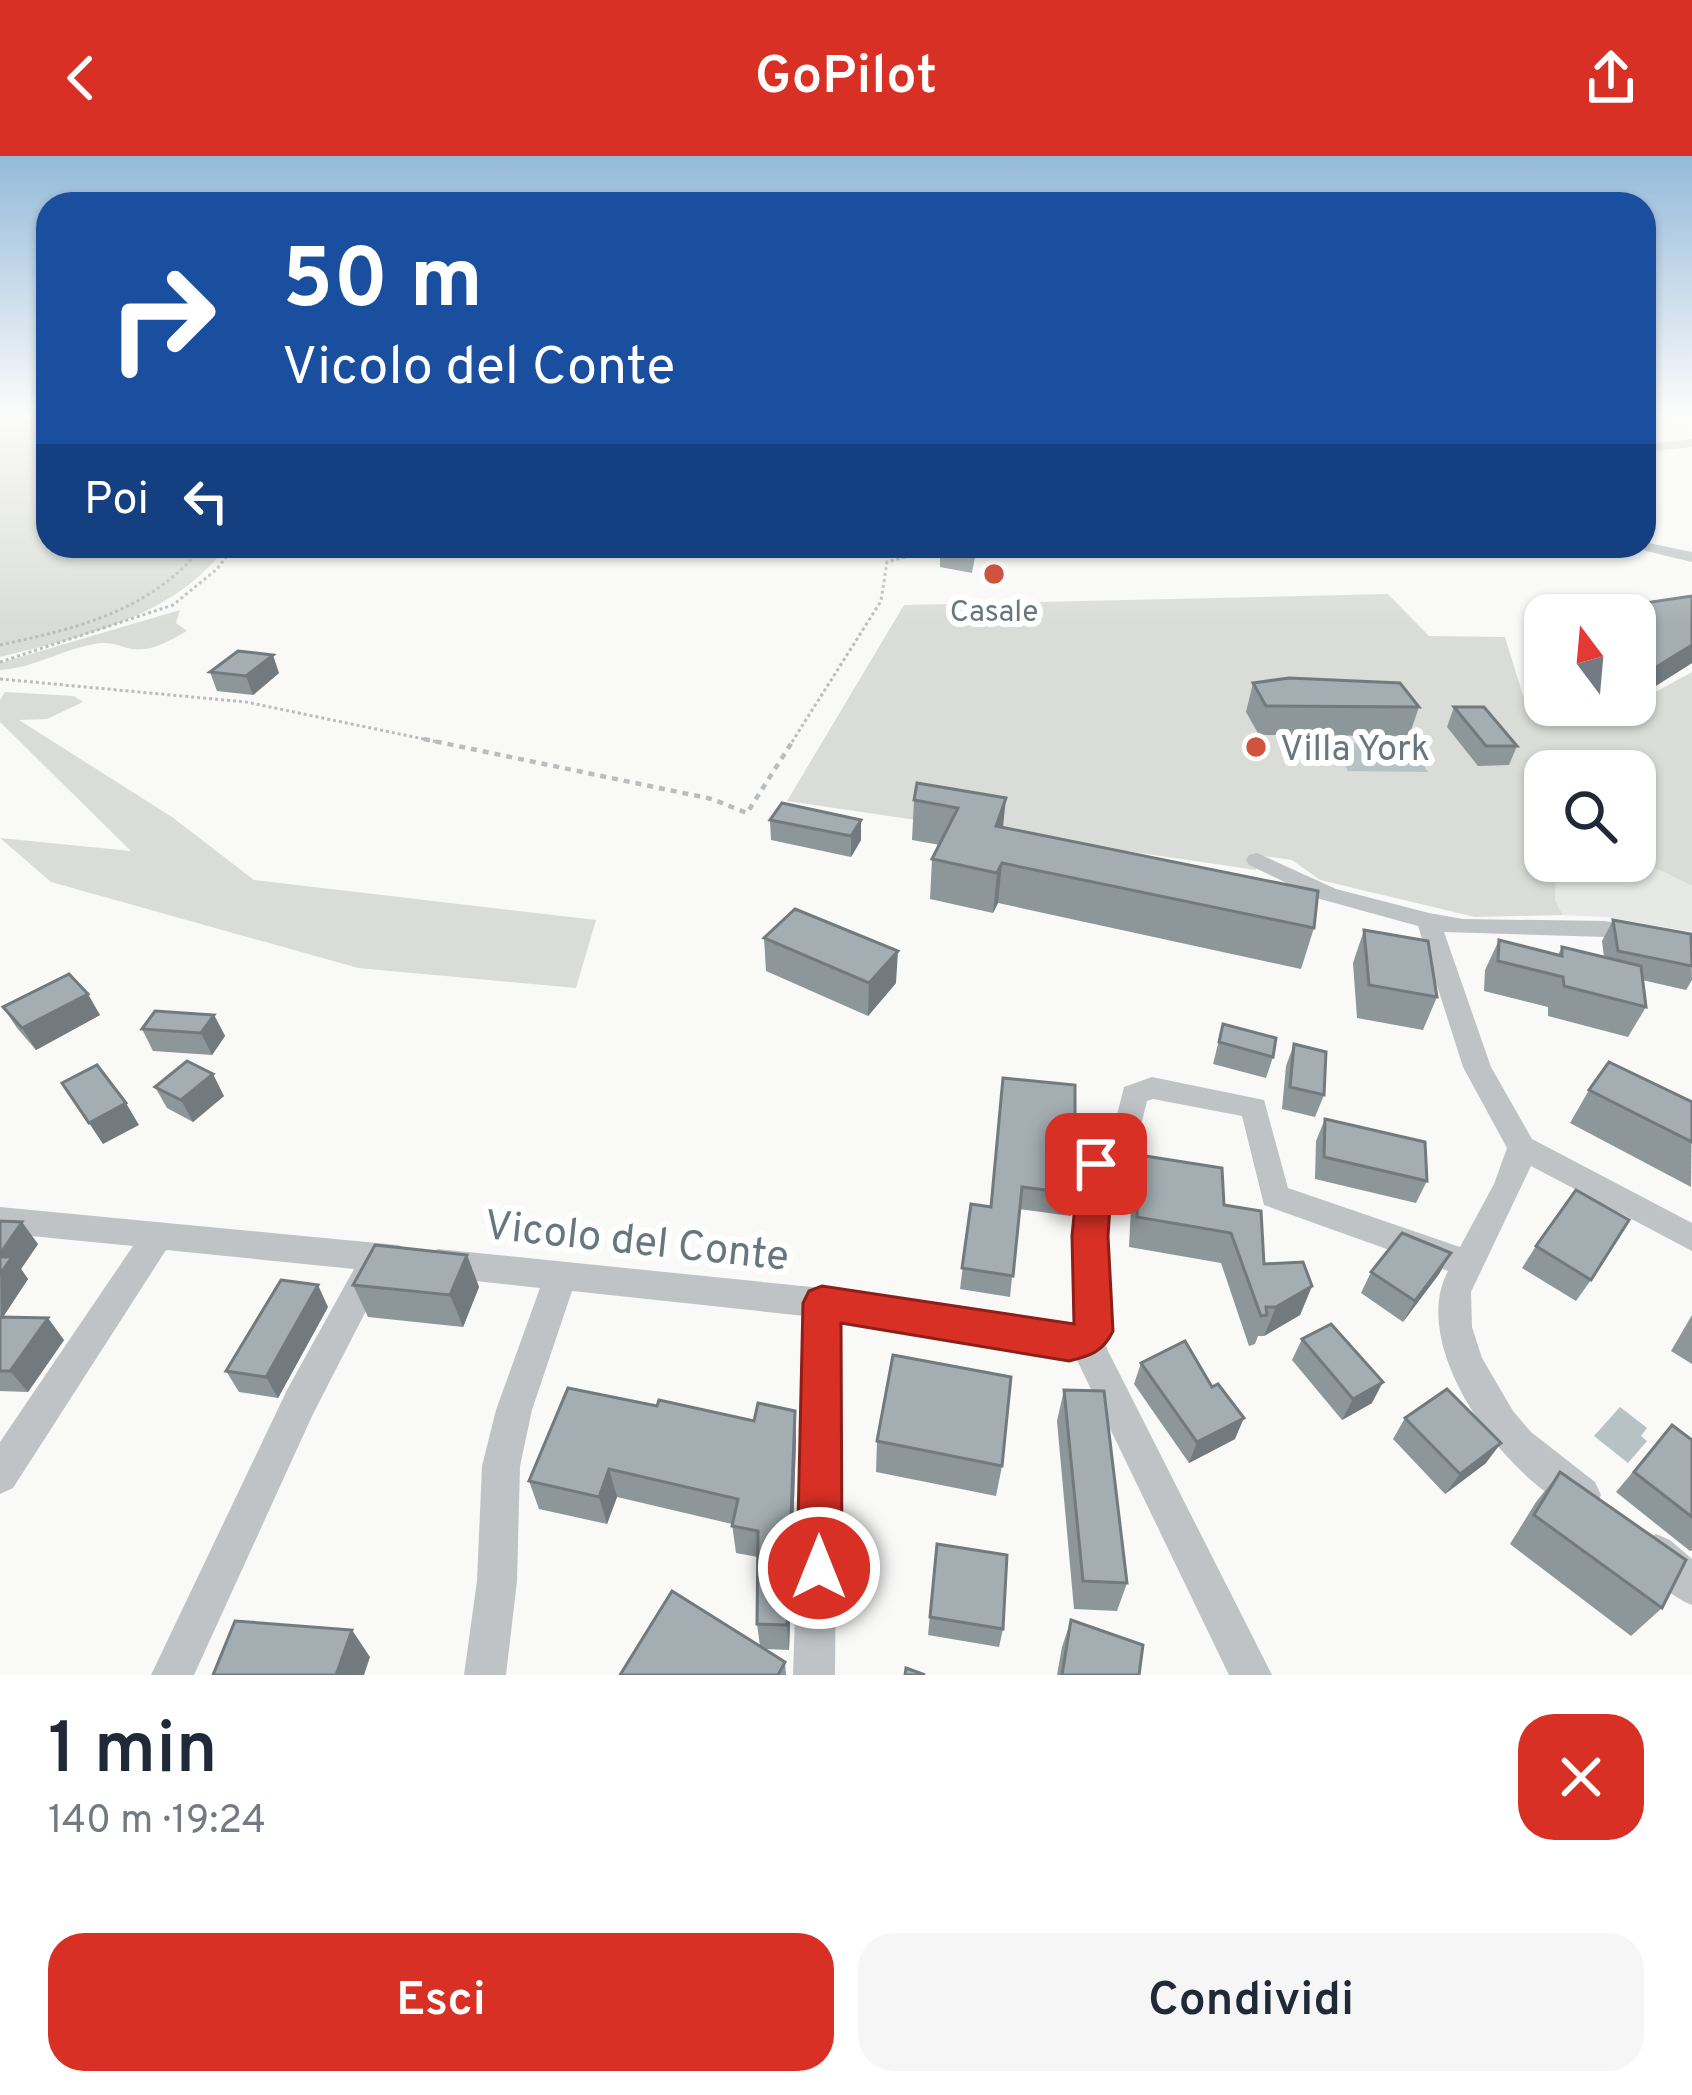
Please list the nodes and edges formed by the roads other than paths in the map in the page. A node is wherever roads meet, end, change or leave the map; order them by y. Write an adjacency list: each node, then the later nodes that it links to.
1 (1656, 549): 2 (street)
2 (1692, 557)
3 (1256, 860): 4 (street)
4 (1429, 921): 5 (street); 6 (street)
5 (1692, 944)
6 (1522, 1147): 9 (street); 11 (street)
7 (0, 1220): 8 (street, Vicolo del Conte)
8 (158, 1236): 10 (street, Vicolo del Conte); 15 (street)
9 (1692, 1238)
10 (378, 1257): 12 (street, Vicolo del Conte); 19 (street)
11 (1468, 1264): 14 (street); 16 (street)
12 (561, 1276): 13 (street, Vicolo del Conte); 20 (street)
13 (822, 1303): 14 (street, Vicolo del Conte); 21 (street)
14 (1084, 1340): 22 (street)
15 (0, 1475)
16 (1604, 1512)
17 (1637, 1539): 18 (street)
18 (1692, 1585)
19 (172, 1675)
20 (484, 1675)
21 (814, 1675)
22 (1252, 1675)

